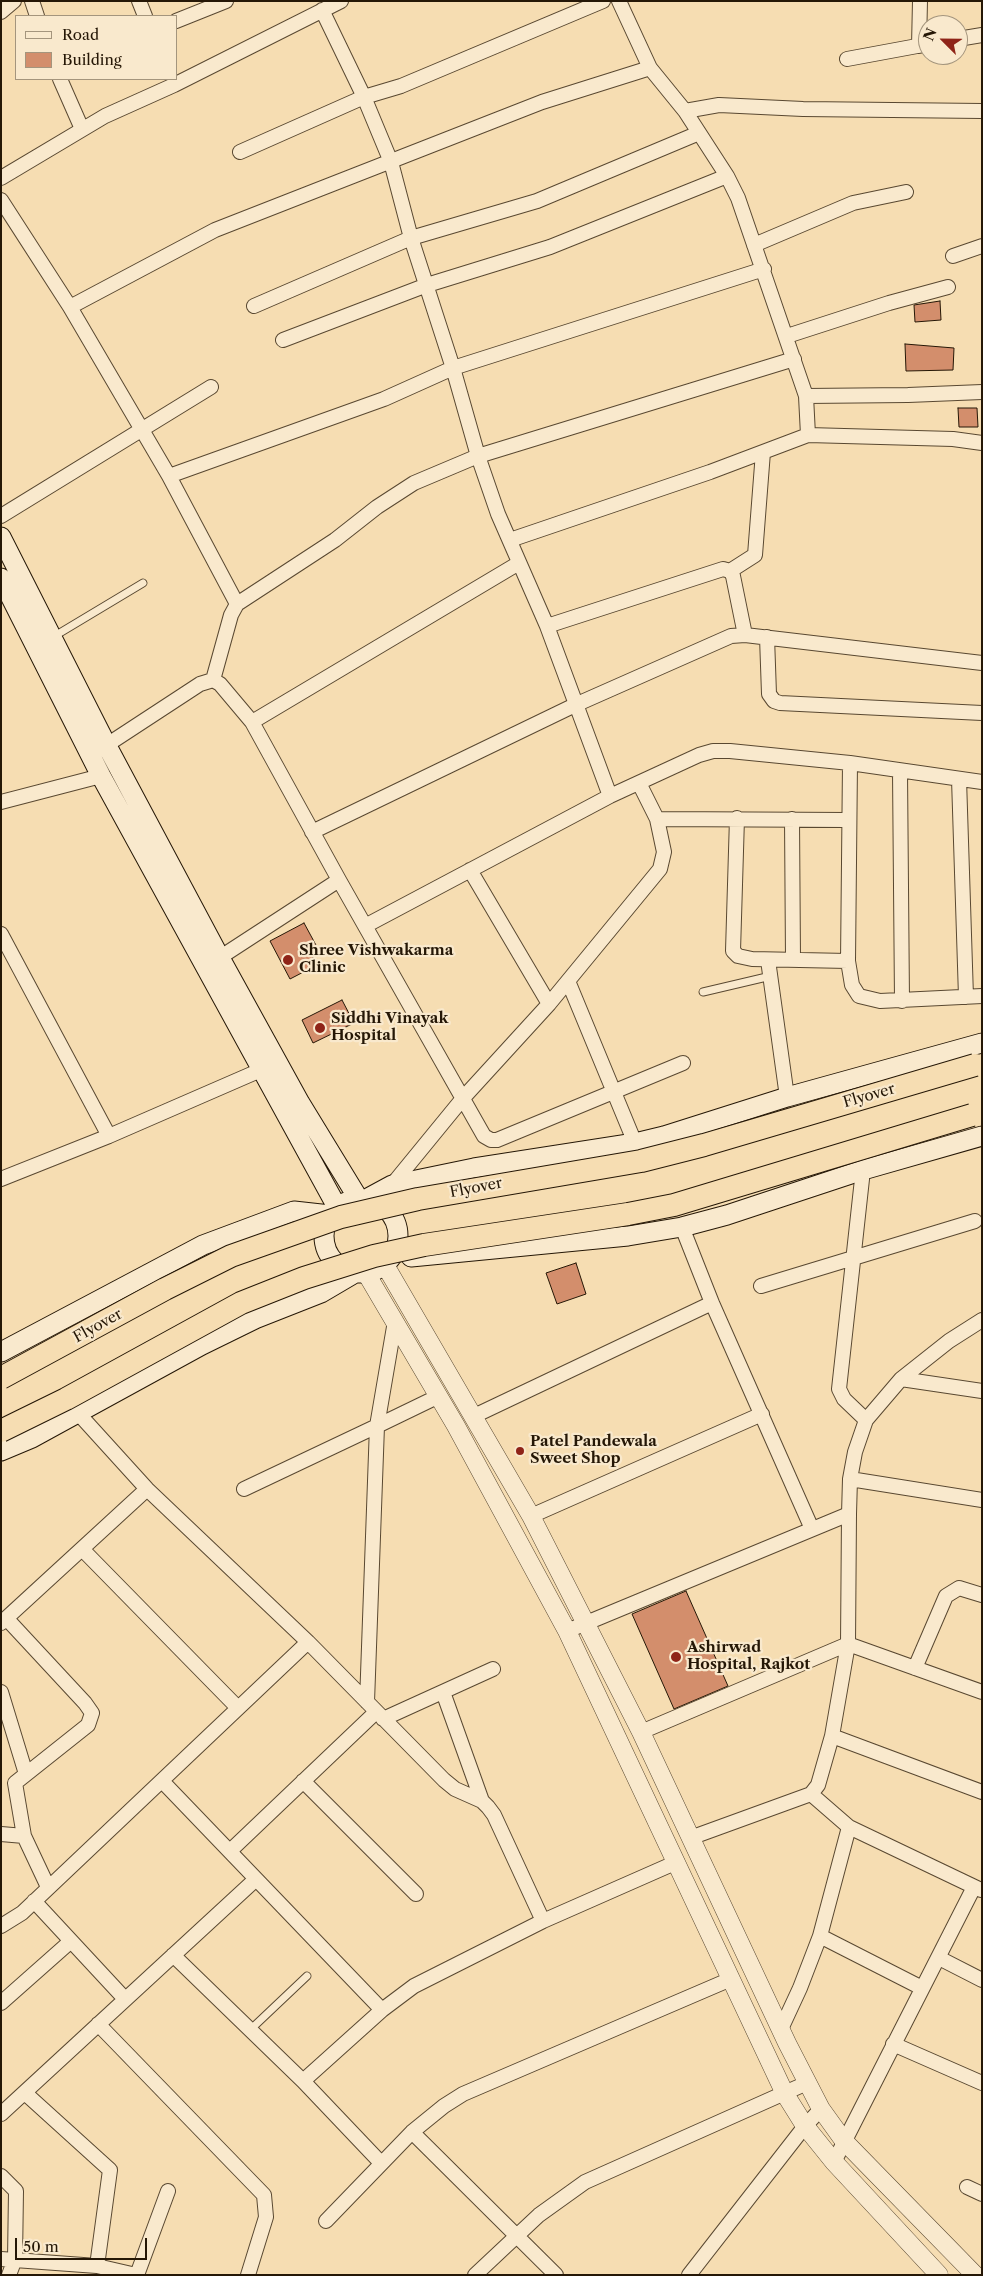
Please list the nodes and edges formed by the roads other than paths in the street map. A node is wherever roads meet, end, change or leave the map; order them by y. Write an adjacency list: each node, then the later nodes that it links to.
1 (14, 1): 10 (street)
2 (32, 1): 11 (street)
3 (139, 1): 12 (street)
4 (226, 1): 14 (street)
5 (342, 1): 9 (street)
6 (603, 1): 23 (street)
7 (619, 1): 19 (street)
8 (920, 1): 13 (street)
9 (322, 10): 21 (street); 23 (street)
10 (1, 12)
11 (38, 15)
12 (145, 15)
13 (921, 15)
14 (178, 20)
15 (982, 35): 16 (street)
16 (968, 37)
17 (918, 46): 18 (street)
18 (847, 59)
19 (650, 68): 24 (street); 29 (street)
20 (60, 80): 26 (street)
21 (178, 80)
22 (173, 82): 26 (street)
23 (364, 97): 28 (street); 29 (street)
24 (685, 111): 25 (street); 27 (street)
25 (982, 111)
26 (82, 129): 31 (street)
27 (699, 132): 30 (street); 34 (street)
28 (240, 152)
29 (391, 162): 34 (street); 42 (street)
30 (727, 176): 35 (street); 39 (street)
31 (1, 178)
32 (906, 192): 35 (street)
33 (1, 200): 42 (street)
34 (411, 238): 39 (street); 41 (street)
35 (754, 245): 38 (street)
36 (982, 246): 37 (street)
37 (953, 256)
38 (764, 269): 43 (street); 46 (street)
39 (427, 285): 44 (street); 46 (street)
40 (948, 287): 43 (street)
41 (254, 306)
42 (70, 307): 50 (street)
43 (787, 336): 45 (street)
44 (283, 340)
45 (794, 359): 49 (street); 54 (street)
46 (453, 368): 54 (street); 55 (street)
47 (211, 387): 50 (street)
48 (982, 392): 49 (street)
49 (806, 396): 51 (street)
50 (140, 430): 55 (street); 56 (street)
51 (808, 435): 52 (street); 53 (street)
52 (982, 443)
53 (763, 452): 58 (street); 60 (street)
54 (478, 456): 58 (street); 63 (street)
55 (169, 476): 63 (street)
56 (1, 516)
57 (1, 537): 67 (main road)
58 (510, 540): 59 (street)
59 (519, 563): 64 (street); 72 (street)
60 (730, 571): 64 (street); 65 (street)
61 (1, 578): 74 (main road)
62 (143, 583): 67 (lane)
63 (237, 604): 69 (street)
64 (547, 626): 70 (street)
65 (745, 634): 66 (street); 70 (street)
66 (766, 637): 68 (street); 71 (street)
67 (52, 638): 73 (main road)
68 (982, 663)
69 (213, 680): 72 (street); 73 (street)
70 (575, 705): 81 (street); 87 (street)
71 (982, 713)
72 (252, 722): 87 (street)
73 (107, 746): 74 (street); 95 (main road)
74 (90, 756): 77 (main road)
75 (850, 763): 76 (street); 80 (street); 86 (street)
76 (900, 772): 78 (street); 101 (street)
77 (101, 776): 82 (street); 95 (main road)
78 (959, 780): 79 (street); 100 (street)
79 (982, 782)
80 (639, 783): 81 (street); 84 (street)
81 (610, 796): 88 (street)
82 (1, 802)
83 (737, 818): 84 (street); 85 (street); 93 (street)
84 (657, 819): 97 (street)
85 (792, 819): 86 (street); 92 (street)
86 (847, 820): 94 (street)
87 (312, 832): 89 (street)
88 (470, 870): 90 (street); 102 (street)
89 (339, 880): 90 (street); 95 (street)
90 (365, 926): 108 (street)
91 (1, 934): 111 (street)
92 (793, 959): 93 (street); 94 (street)
93 (768, 960): 96 (street)
94 (848, 961): 101 (street)
95 (212, 963): 106 (main road)
96 (770, 976): 98 (lane); 109 (street)
97 (568, 981): 102 (street); 107 (street)
98 (703, 992)
99 (982, 996): 100 (street)
100 (966, 997): 101 (street)
101 (902, 1001)
102 (549, 1004): 108 (street)
103 (982, 1043): 109 (main road)
104 (683, 1063): 107 (street)
105 (975, 1065): 129 (highway, Flyover, bridge)
106 (269, 1066): 111 (street); 117 (main road); 118 (main road)
107 (613, 1093): 108 (street); 113 (street)
108 (464, 1097): 116 (street)
109 (786, 1097): 113 (main road)
110 (972, 1115): 138 (highway, bridge)
111 (109, 1136): 115 (street)
112 (982, 1136): 114 (main road)
113 (635, 1143): 116 (main road)
114 (863, 1170): 120 (main road); 121 (street)
115 (1, 1179)
116 (392, 1185): 117 (main road)
117 (363, 1198): 118 (main road); 122 (main road)
118 (333, 1211): 123 (main road); 128 (main road)
119 (975, 1221): 121 (street)
120 (682, 1227): 122 (main road); 125 (street)
121 (853, 1257): 124 (street); 136 (street)
122 (387, 1262): 123 (main road); 135 (street)
123 (361, 1273): 127 (street); 133 (main road)
124 (761, 1286)
125 (712, 1303): 134 (street); 135 (street)
126 (982, 1320): 130 (street)
127 (395, 1321): 132 (street); 137 (street)
128 (1, 1352)
129 (1, 1378)
130 (900, 1378): 131 (street); 136 (street)
131 (982, 1391)
132 (439, 1396): 137 (street); 151 (street)
133 (78, 1413): 139 (main road); 141 (street)
134 (762, 1414): 145 (street); 146 (street)
135 (474, 1416): 145 (street)
136 (866, 1420): 140 (street)
137 (377, 1426): 142 (street); 160 (street)
138 (1, 1431)
139 (1, 1451)
140 (850, 1479): 143 (street); 144 (street)
141 (147, 1489): 147 (street); 152 (street)
142 (244, 1489)
143 (982, 1500)
144 (849, 1514): 146 (street); 153 (street)
145 (531, 1516): 150 (street)
146 (812, 1529): 150 (street)
147 (82, 1549): 149 (street); 159 (street)
148 (982, 1595): 154 (street)
149 (4, 1621): 164 (street)
150 (586, 1623): 151 (street); 161 (street)
151 (567, 1631): 175 (street)
152 (308, 1642): 159 (street); 160 (street)
153 (848, 1644): 154 (street); 161 (street); 163 (street)
154 (915, 1668): 158 (street)
155 (493, 1669): 157 (street)
156 (1, 1692): 162 (street)
157 (443, 1692): 160 (street); 169 (street)
158 (982, 1692)
159 (238, 1708): 165 (street)
160 (376, 1711): 166 (street); 169 (street)
161 (641, 1732): 173 (street)
162 (8, 1736): 164 (street)
163 (832, 1736): 167 (street); 168 (street)
164 (26, 1774): 172 (street)
165 (162, 1781): 174 (street); 177 (street)
166 (303, 1781): 174 (street); 179 (street)
167 (982, 1792)
168 (811, 1794): 170 (street); 173 (street)
169 (482, 1801): 181 (street)
170 (849, 1827): 178 (street); 183 (street)
171 (1, 1834): 172 (street)
172 (24, 1836): 177 (street)
173 (690, 1838): 195 (street)
174 (230, 1851): 176 (street)
175 (676, 1862): 181 (street); 188 (street)
176 (256, 1879): 185 (street); 193 (street)
177 (48, 1887): 180 (street)
178 (978, 1889): 186 (street)
179 (416, 1894)
180 (34, 1901): 182 (street); 184 (street)
181 (543, 1921): 193 (street)
182 (1, 1926)
183 (820, 1936): 190 (street); 195 (street)
184 (71, 1941): 191 (street); 192 (street)
185 (173, 1955): 191 (street); 196 (street)
186 (939, 1958): 189 (street); 190 (street)
187 (307, 1976): 196 (lane)
188 (731, 1979): 202 (street); 206 (street)
189 (982, 1980)
190 (922, 1988): 197 (street)
191 (125, 1999): 194 (street)
192 (1, 2003)
193 (382, 2010): 198 (street)
194 (98, 2024): 201 (street); 220 (street)
195 (781, 2029): 200 (street)
196 (250, 2030): 198 (street)
197 (893, 2044): 199 (street); 207 (street)
198 (303, 2081): 209 (street)
199 (982, 2083)
200 (807, 2084): 202 (street); 203 (street)
201 (25, 2093): 204 (street); 217 (street)
202 (785, 2094): 205 (street); 215 (street)
203 (821, 2109): 205 (street); 207 (street)
204 (1, 2114)
205 (805, 2126): 208 (street); 223 (street)
206 (412, 2132): 209 (street); 215 (street)
207 (844, 2141): 208 (street); 225 (street)
208 (834, 2162): 224 (street)
209 (381, 2163): 214 (street)
210 (1, 2176): 216 (street)
211 (967, 2187): 213 (street)
212 (168, 2191): 219 (street)
213 (982, 2194)
214 (326, 2221)
215 (516, 2235): 221 (street); 222 (street)
216 (8, 2259): 217 (street); 218 (street)
217 (97, 2266): 219 (street)
218 (9, 2275)
219 (137, 2275)
220 (248, 2275)
221 (475, 2275)
222 (556, 2275)
223 (689, 2275)
224 (939, 2275)
225 (975, 2275)

